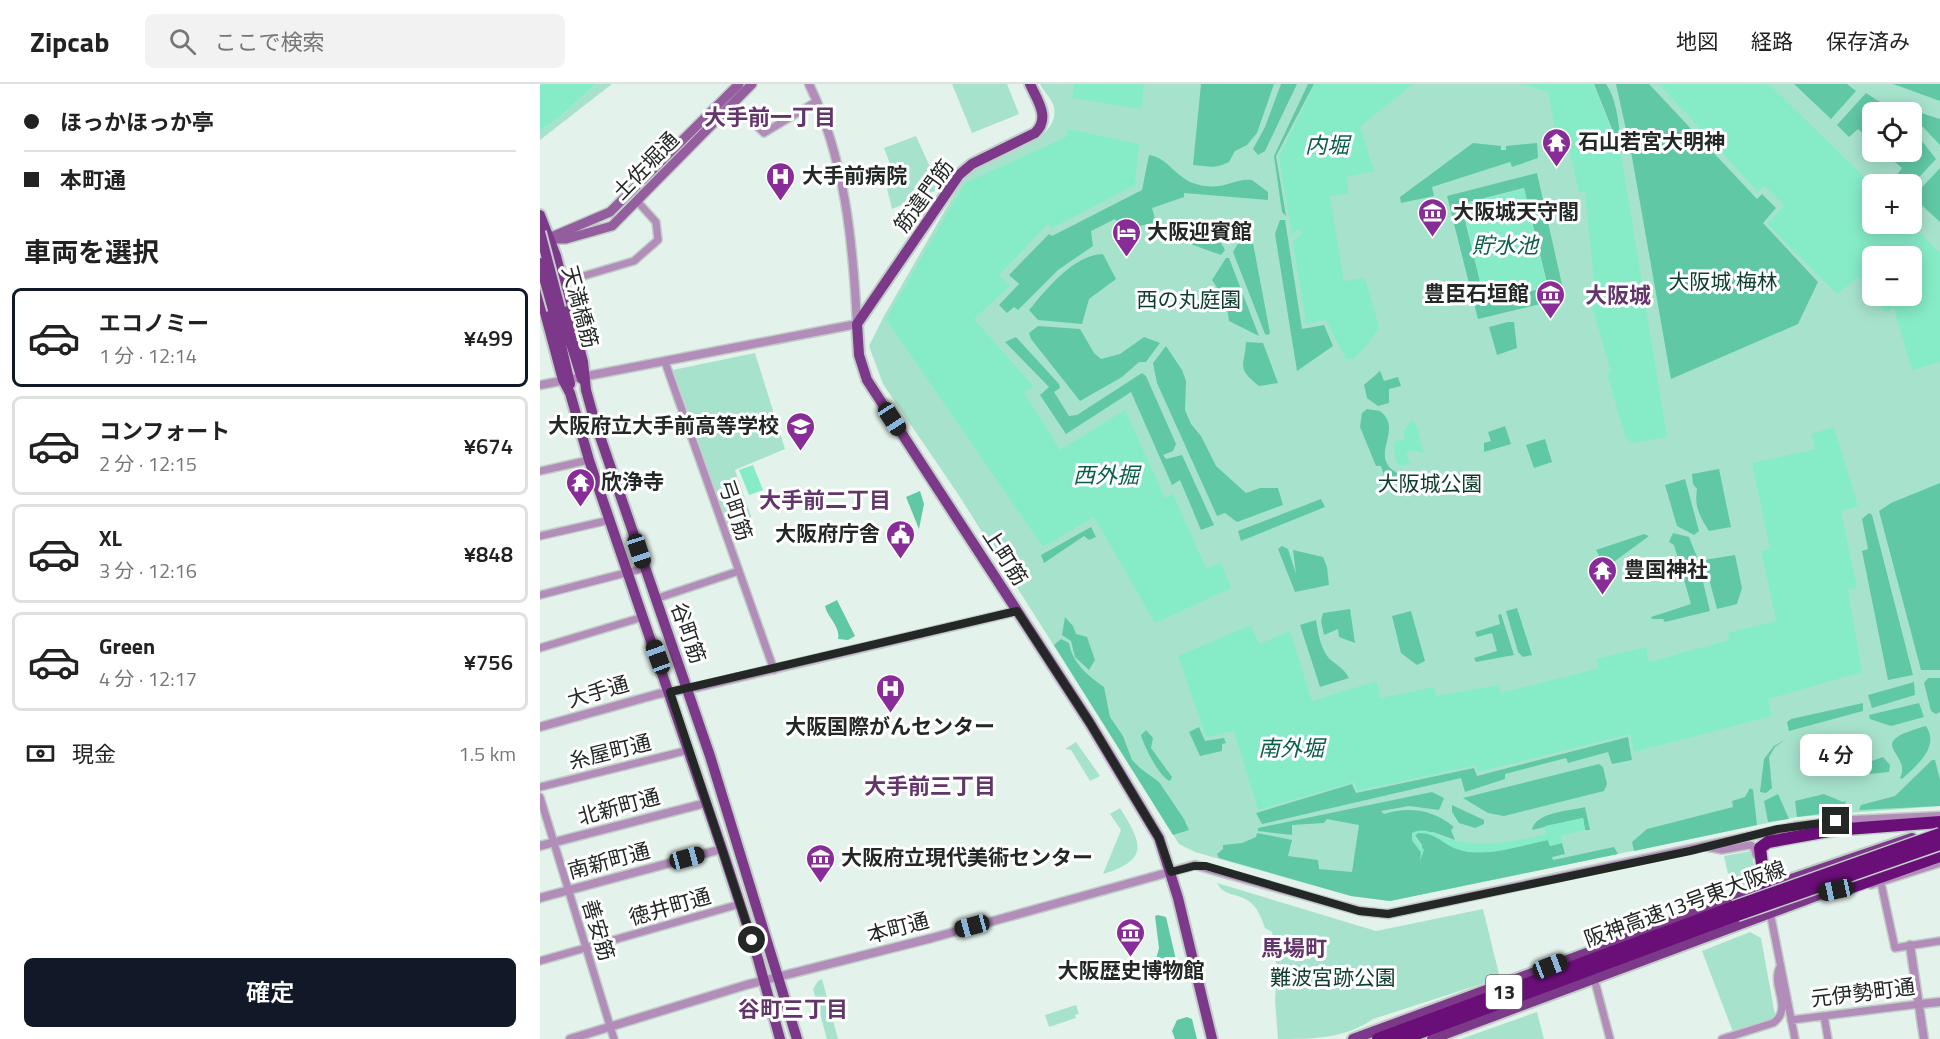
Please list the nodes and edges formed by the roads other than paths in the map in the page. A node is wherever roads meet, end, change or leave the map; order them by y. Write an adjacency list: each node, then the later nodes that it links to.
1 (738, 84): 9 (main road, 土佐堀通)
2 (752, 84): 6 (main road, 土佐堀通)
3 (809, 84): 5 (street, 上町筋)
4 (1030, 84): 15 (main road, 筋違門筋)
5 (817, 101): 6 (street); 15 (street, 上町筋)
6 (734, 104): 7 (main road, 土佐堀通)
7 (637, 201): 9 (main road, 土佐堀通); 11 (street)
8 (540, 215): 9 (main road, 天満橋筋)
9 (542, 237): 11 (main road, 谷町筋); 13 (main road, 天満橋筋, bridge)
10 (540, 263): 13 (main road, 天満橋筋, bridge)
11 (562, 282): 17 (main road, 谷町筋)
12 (540, 294): 14 (main road)
13 (556, 309): 17 (main road, 天満橋筋); 18 (main road, 天満橋筋)
14 (543, 321): 18 (main road)
15 (857, 324): 16 (street); 30 (main road, 上町筋)
16 (665, 362): 17 (street); 26 (street, 弓町筋)
17 (582, 377): 18 (street); 25 (main road, 谷町筋)
18 (566, 380): 19 (street); 20 (main road, 天満橋筋)
19 (540, 385)
20 (570, 393): 21 (main road, 谷町筋)
21 (589, 459): 22 (street); 23 (main road, 谷町筋)
22 (540, 471)
23 (610, 520): 24 (street); 27 (main road, 谷町筋)
24 (540, 536)
25 (645, 568): 27 (street); 29 (main road, 谷町筋)
26 (739, 571): 29 (street); 33 (street, 弓町筋)
27 (628, 573): 28 (street); 31 (main road, 谷町筋)
28 (540, 595)
29 (656, 599): 34 (main road, 谷町筋)
30 (1017, 611): 33 (street, 大手通); 52 (main road, 上町筋)
31 (643, 617): 32 (street); 35 (main road, 谷町筋)
32 (540, 648)
33 (774, 670): 34 (street, 大手通)
34 (688, 689): 35 (street, 大手通); 67 (main road, 谷町筋)
35 (670, 692): 36 (street, 大手通); 37 (main road, 谷町筋)
36 (540, 727)
37 (688, 750): 38 (street, 糸屋町通); 40 (main road, 谷町筋)
38 (540, 787)
39 (540, 797): 45 (street, 善安筋)
40 (706, 803): 45 (street, 北新町通); 49 (main road, 谷町筋)
41 (1940, 816): 48 (street, 本町通)
42 (1940, 822): 55 (highway)
43 (1940, 829): 55 (main road)
44 (1940, 834): 64 (highway, 阪神高速13号東大阪線 / 13, bridge)
45 (554, 842): 47 (street, 北新町通); 56 (street, 善安筋)
46 (1940, 845): 57 (main road); 64 (highway, 阪神高速13号東大阪線 / 13, bridge)
47 (540, 846)
48 (1706, 848): 52 (street, 本町通); 55 (street)
49 (722, 849): 56 (street, 南新町通); 59 (main road, 谷町筋)
50 (1940, 856): 54 (highway)
51 (1940, 863): 53 (street)
52 (1171, 872): 67 (street, 本町通); 79 (main road, 上町筋)
53 (1881, 883): 54 (street); 62 (street)
54 (1849, 888): 57 (street)
55 (1765, 889): 60 (street); 80 (main road)
56 (568, 890): 58 (street, 南新町通); 63 (street, 善安筋)
57 (1824, 893): 60 (main road)
58 (540, 898)
59 (740, 904): 63 (street, 徳井町通); 69 (main road, 谷町筋)
60 (1770, 913): 66 (street); 68 (main road)
61 (1940, 941): 62 (street)
62 (1910, 945): 71 (street)
63 (586, 948): 65 (street, 徳井町通); 74 (street, 善安筋)
64 (1631, 950): 81 (highway, 阪神高速13号東大阪線 / 13); 82 (highway, 阪神高速13号東大阪線 / 13)
65 (540, 961)
66 (1780, 966): 73 (street); 85 (street)
67 (779, 978): 69 (street, 本町通); 78 (main road, 谷町筋)
68 (1594, 978): 83 (main road); 84 (street)
69 (764, 981): 74 (street, 本町通); 77 (main road, 谷町筋)
70 (1940, 1002): 71 (street, 元伊勢町通)
71 (1920, 1004): 72 (street, 元伊勢町通); 88 (street)
72 (1824, 1016): 73 (street, 元伊勢町通); 87 (street)
73 (1791, 1020): 86 (street)
74 (611, 1027): 75 (street, 本町通); 76 (street, 善安筋)
75 (570, 1039)
76 (615, 1039)
77 (780, 1039)
78 (797, 1039)
79 (1212, 1039)
80 (1353, 1039)
81 (1378, 1039)
82 (1403, 1039)
83 (1432, 1039)
84 (1610, 1039)
85 (1722, 1039)
86 (1795, 1039)
87 (1828, 1039)
88 (1924, 1039)

